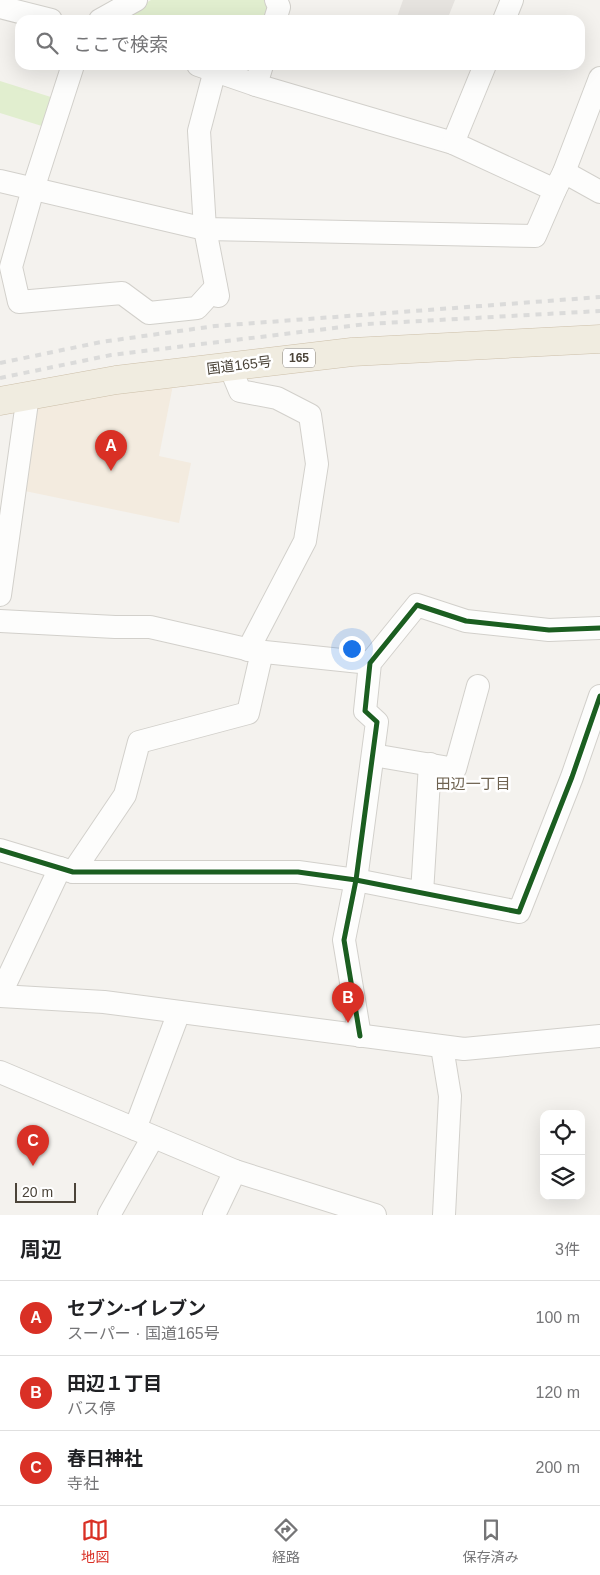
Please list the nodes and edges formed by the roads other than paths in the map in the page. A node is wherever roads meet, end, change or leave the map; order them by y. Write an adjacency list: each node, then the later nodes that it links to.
1 (136, 0): 6 (street)
2 (276, 0): 7 (street)
3 (512, 0): 8 (street)
4 (0, 7): 5 (street)
5 (31, 15)
6 (109, 15)
7 (277, 15)
8 (506, 15)
9 (71, 70): 19 (street)
10 (207, 70): 21 (street)
11 (222, 70): 13 (street)
12 (484, 70): 16 (street)
13 (259, 75): 16 (street)
14 (600, 78): 15 (street)
15 (591, 129): 18 (street)
16 (453, 143): 18 (street)
17 (0, 181): 19 (street)
18 (560, 181): 20 (street); 21 (street)
19 (33, 189): 21 (street); 21 (street)
20 (600, 192)
21 (205, 229)
22 (600, 339): 23 (highway, 国道165号 / 165)
23 (230, 366): 24 (highway, 国道165号 / 165); 30 (street)
24 (28, 395): 25 (highway, 国道165号 / 165); 26 (street)
25 (0, 401)
26 (9, 468): 27 (street)
27 (0, 596)
28 (0, 622): 30 (street)
29 (600, 628): 31 (street)
30 (255, 651): 31 (street); 37 (street)
31 (370, 663): 34 (street)
32 (478, 686): 35 (street)
33 (600, 696): 39 (street)
34 (373, 755): 35 (street); 38 (street)
35 (430, 764): 39 (street)
36 (0, 850): 37 (street)
37 (66, 870): 38 (street); 40 (street)
38 (356, 880): 39 (street); 42 (street)
39 (422, 893)
40 (0, 995): 41 (street)
41 (179, 1012): 42 (street); 46 (street)
42 (360, 1036): 44 (street)
43 (600, 1036): 44 (street)
44 (442, 1047): 51 (street)
45 (0, 1072): 46 (street)
46 (144, 1133): 47 (street); 48 (street)
47 (235, 1171): 49 (street); 50 (street)
48 (109, 1215)
49 (214, 1215)
50 (375, 1215)
51 (444, 1215)

